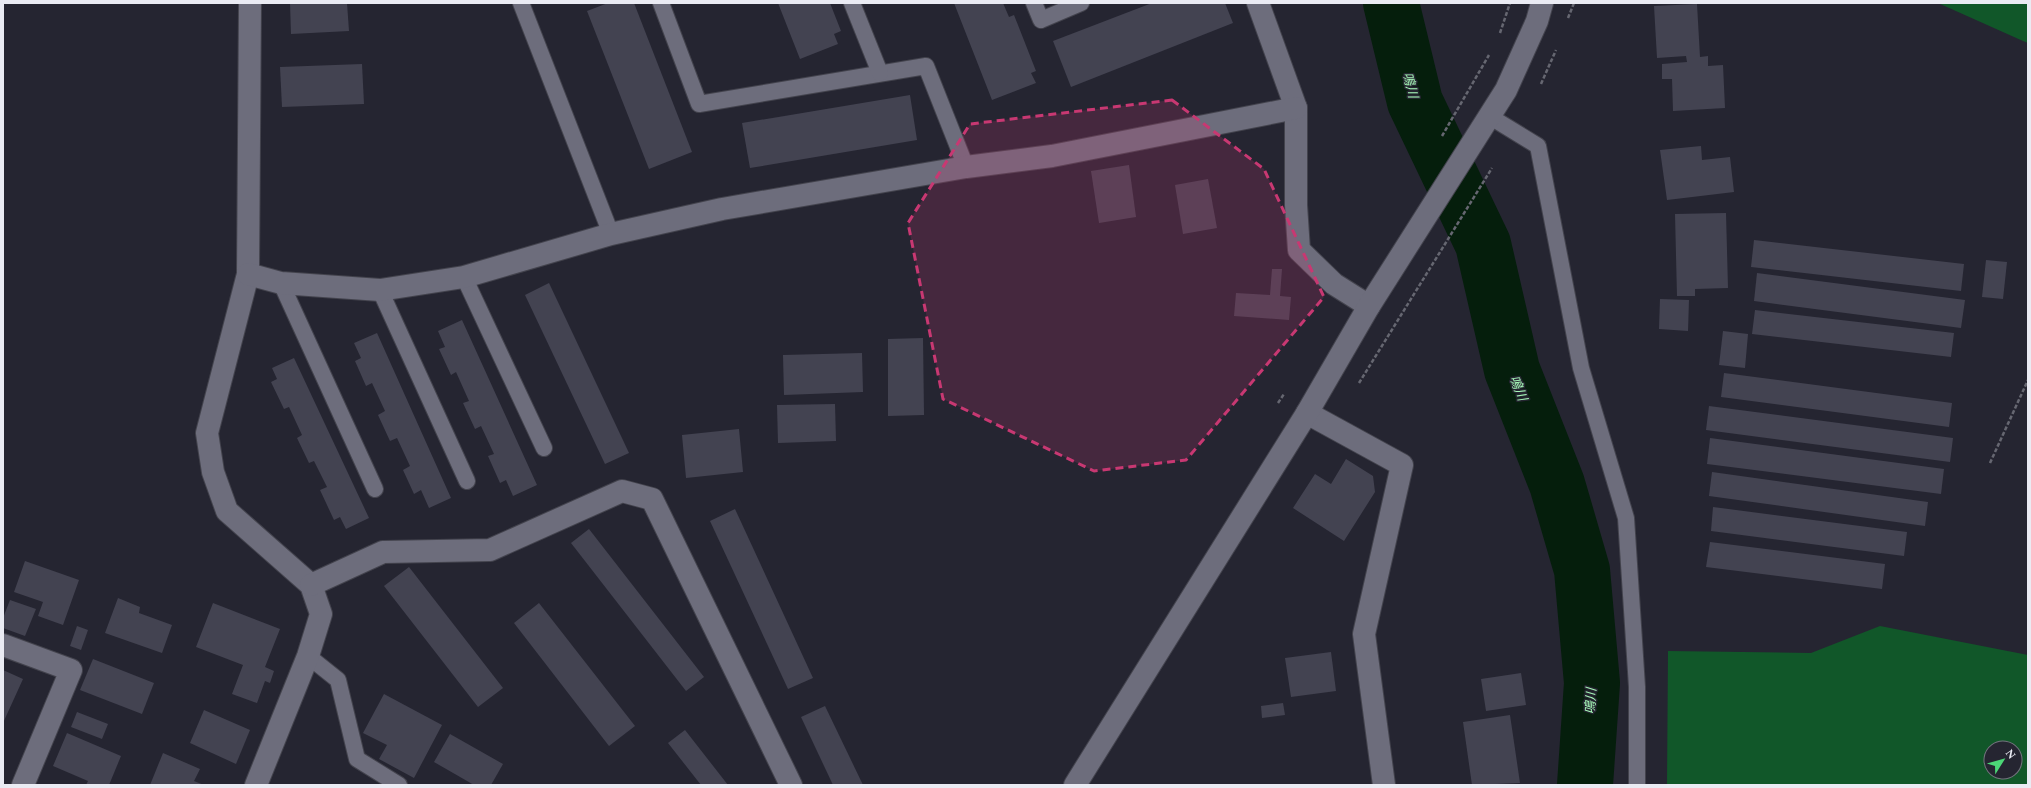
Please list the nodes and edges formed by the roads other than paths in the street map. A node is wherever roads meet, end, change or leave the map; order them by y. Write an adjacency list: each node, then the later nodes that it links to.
1 (250, 3): 14 (street)
2 (521, 3): 13 (lane)
3 (661, 3): 9 (lane)
4 (852, 3): 9 (lane)
5 (1034, 3): 6 (lane)
6 (1081, 3)
7 (1258, 3): 10 (street)
8 (1542, 3): 11 (street)
9 (880, 73): 12 (lane)
10 (1296, 108): 12 (street); 18 (street)
11 (1484, 125): 18 (street); 32 (lane)
12 (966, 167): 13 (street)
13 (611, 234): 15 (street)
14 (248, 274): 16 (street); 23 (street)
15 (464, 278): 17 (street); 20 (lane)
16 (281, 283): 17 (street); 22 (lane)
17 (380, 290): 21 (lane)
18 (1370, 306): 19 (street)
19 (1307, 413): 30 (street); 31 (street)
20 (544, 448)
21 (467, 481)
22 (375, 489)
23 (311, 585): 25 (street); 29 (street)
24 (3, 645): 26 (street)
25 (308, 656): 27 (street); 28 (lane)
26 (23, 785)
27 (256, 785)
28 (399, 785)
29 (791, 785)
30 (1074, 785)
31 (1384, 785)
32 (1637, 785)

